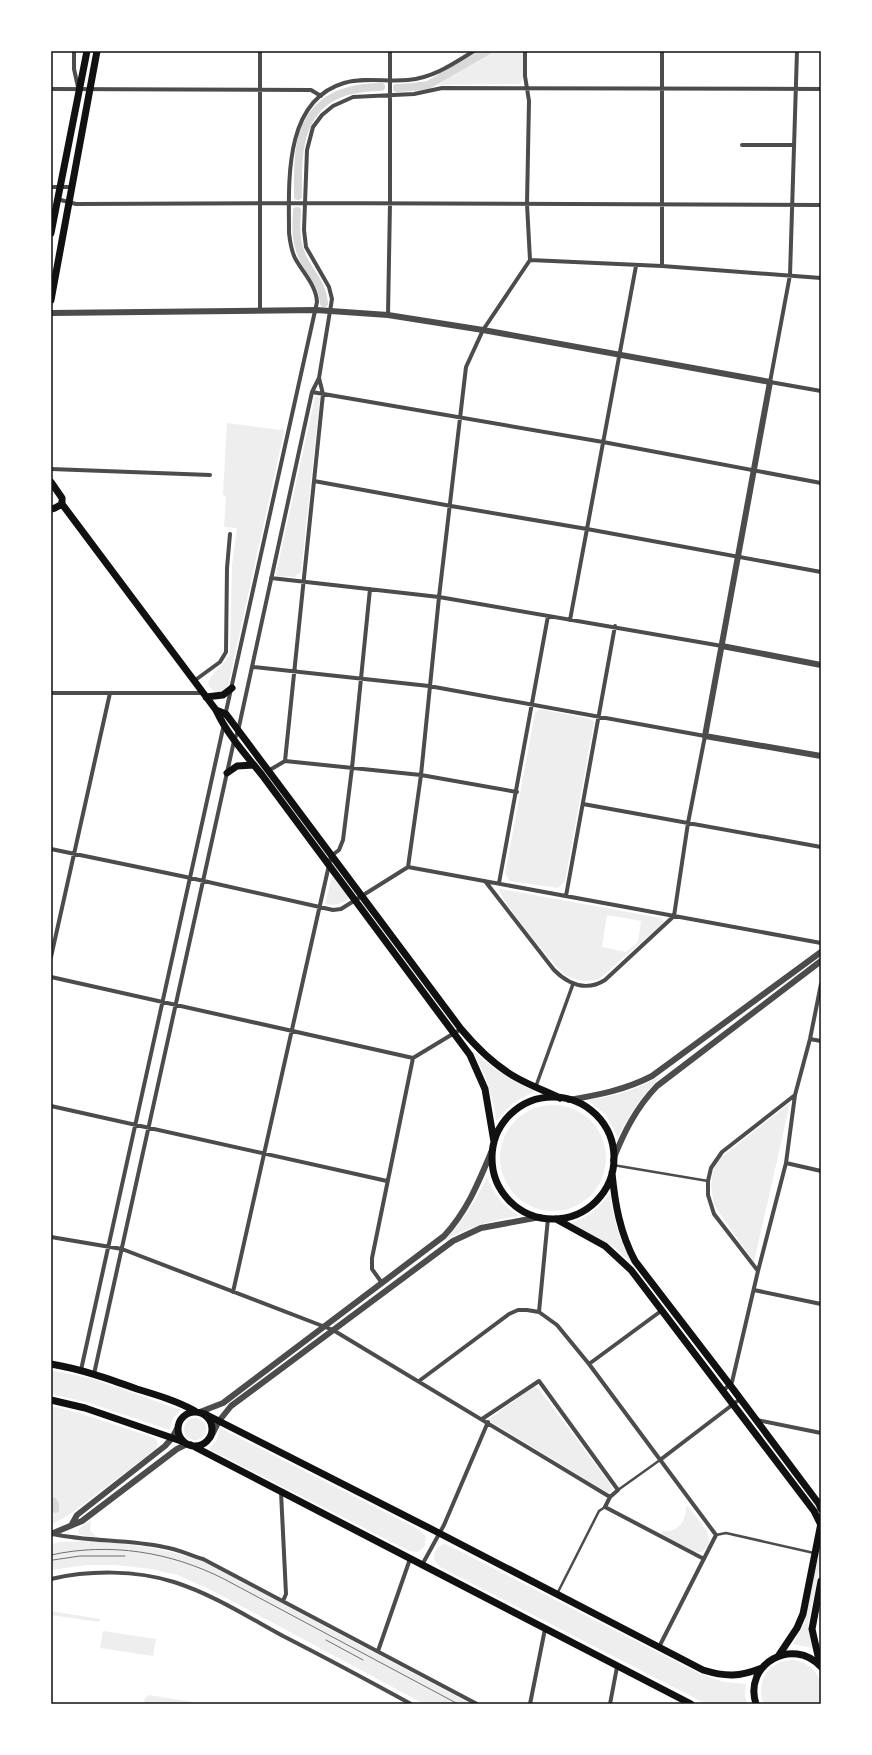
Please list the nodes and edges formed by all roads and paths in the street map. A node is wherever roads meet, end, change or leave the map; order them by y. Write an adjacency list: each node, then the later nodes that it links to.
1 (74, 51): 15 (street)
2 (87, 51): 15 (main road)
3 (97, 51): 16 (main road)
4 (260, 51): 17 (street)
5 (390, 51): 10 (street)
6 (474, 51): 10 (street)
7 (525, 51): 13 (street)
8 (662, 51): 11 (street)
9 (797, 51): 18 (street)
10 (390, 80): 19 (street); 20 (street)
11 (661, 88): 13 (street); 18 (street); 33 (street)
12 (51, 89): 15 (street)
13 (528, 89): 19 (street); 32 (street)
14 (821, 89): 18 (street)
15 (79, 90): 16 (street); 24 (main road)
16 (89, 90): 17 (street); 25 (main road)
17 (260, 90): 20 (street); 28 (street)
18 (795, 90): 22 (street)
19 (390, 95): 30 (street); 31 (street)
20 (320, 96): 29 (street)
21 (742, 145): 22 (street)
22 (793, 145): 34 (street)
23 (51, 187): 24 (street)
24 (60, 187): 25 (street); 26 (main road)
25 (72, 187): 27 (main road)
26 (57, 199): 27 (street); 36 (main road)
27 (69, 202): 28 (street); 42 (main road)
28 (260, 203): 29 (street); 45 (street)
29 (289, 203): 30 (street); 43 (street)
30 (304, 203): 31 (street); 44 (street)
31 (390, 203): 32 (street); 47 (street)
32 (527, 204): 33 (street); 37 (street)
33 (663, 204): 34 (street); 39 (street)
34 (792, 205): 35 (street); 40 (street)
35 (821, 205)
36 (51, 233)
37 (530, 260): 38 (street); 48 (street)
38 (636, 266): 39 (street); 49 (street)
39 (662, 266): 40 (street)
40 (790, 275): 41 (street); 51 (street)
41 (821, 278)
42 (51, 300)
43 (316, 310): 44 (street); 45 (street); 84 (street)
44 (331, 310): 47 (street); 50 (street)
45 (260, 311): 46 (street)
46 (51, 313)
47 (388, 315): 48 (street)
48 (483, 330): 49 (street); 55 (street)
49 (619, 354): 51 (street); 56 (street)
50 (319, 378): 53 (street); 54 (street)
51 (770, 382): 52 (street); 58 (street)
52 (821, 391)
53 (312, 392): 54 (street); 70 (street)
54 (323, 394): 55 (street); 60 (street)
55 (460, 416): 56 (street); 64 (street)
56 (603, 442): 58 (street); 66 (street)
57 (51, 469): 59 (street)
58 (753, 470): 62 (street); 68 (street)
59 (210, 475)
60 (314, 481): 64 (street); 71 (street)
61 (51, 482): 63 (main road)
62 (821, 483)
63 (62, 504): 65 (main road); 82 (main road)
64 (451, 506): 66 (street); 73 (street)
65 (51, 509)
66 (587, 529): 68 (street); 75 (street)
67 (230, 534): 82 (street)
68 (736, 557): 69 (street); 77 (street)
69 (821, 572)
70 (272, 578): 71 (street); 79 (street)
71 (304, 582): 72 (street); 80 (street)
72 (370, 589): 73 (street); 81 (street)
73 (439, 597): 74 (street); 83 (street)
74 (548, 616): 75 (street); 88 (street)
75 (570, 620): 76 (street)
76 (616, 626): 77 (street); 91 (street)
77 (722, 646): 78 (street); 94 (street)
78 (821, 665)
79 (253, 667): 80 (street); 93 (street)
80 (295, 671): 81 (street); 97 (street)
81 (361, 679): 83 (street); 99 (street)
82 (194, 681): 87 (main road)
83 (429, 686): 88 (street); 102 (street)
84 (232, 688): 87 (main road); 90 (street)
85 (51, 693): 86 (street)
86 (110, 693): 87 (street); 109 (street)
87 (205, 695): 89 (main road)
88 (532, 704): 91 (street); 104 (street)
89 (216, 710): 90 (main road); 92 (main road)
90 (226, 714): 92 (street); 93 (main road)
91 (599, 716): 94 (street); 105 (street)
92 (223, 726): 95 (main road); 113 (street)
93 (238, 731): 95 (street); 100 (main road)
94 (705, 736): 96 (street); 106 (street)
95 (234, 741): 98 (main road); 101 (street)
96 (821, 756)
97 (285, 761): 99 (street); 100 (street)
98 (254, 765): 101 (main road); 103 (main road)
99 (352, 768): 102 (street); 110 (street)
100 (268, 771): 103 (street); 110 (main road)
101 (227, 773): 114 (street)
102 (421, 775): 104 (street); 112 (street)
103 (262, 776): 111 (main road)
104 (517, 792): 116 (street)
105 (583, 804): 106 (street); 117 (street)
106 (688, 823): 107 (street); 120 (street)
107 (821, 847)
108 (51, 849): 109 (street)
109 (74, 855): 113 (street); 123 (street)
110 (331, 856): 111 (street); 118 (main road)
111 (329, 866): 118 (main road); 119 (street)
112 (408, 867): 115 (street); 118 (street)
113 (190, 878): 114 (street); 128 (street)
114 (204, 881): 119 (street); 129 (street)
115 (484, 881): 116 (street); 126 (street)
116 (499, 884): 117 (street)
117 (566, 896): 120 (street)
118 (358, 898): 119 (street); 131 (main road)
119 (320, 907): 130 (street)
120 (674, 916): 121 (street); 126 (street)
121 (821, 943)
122 (821, 952): 138 (street)
123 (51, 957)
124 (821, 962): 144 (street)
125 (51, 977): 128 (street)
126 (573, 984): 135 (street)
127 (821, 984): 132 (street)
128 (162, 1002): 129 (street); 140 (street)
129 (176, 1005): 130 (street); 141 (street)
130 (293, 1031): 134 (street); 143 (street)
131 (458, 1031): 134 (street); 135 (main road); 142 (main road)
132 (810, 1039): 133 (street); 136 (street)
133 (821, 1041)
134 (413, 1058): 148 (street)
135 (536, 1086): 137 (main road)
136 (795, 1096): 145 (street); 149 (street)
137 (560, 1098): 138 (main road); 142 (main road)
138 (569, 1100): 144 (main road)
139 (51, 1106): 140 (street)
140 (135, 1124): 141 (street); 154 (street)
141 (149, 1128): 143 (street); 155 (street)
142 (493, 1145): 150 (main road); 157 (street)
143 (265, 1154): 148 (street); 159 (street)
144 (613, 1162): 147 (main road); 149 (lane)
145 (786, 1163): 146 (street); 156 (street)
146 (821, 1171)
147 (612, 1173): 152 (main road); 170 (main road)
148 (387, 1181): 157 (street)
149 (708, 1181): 156 (street)
150 (540, 1217): 151 (main road); 164 (street)
151 (548, 1218): 152 (main road); 162 (street)
152 (556, 1218): 161 (main road)
153 (51, 1237): 154 (street)
154 (108, 1247): 155 (street); 167 (street)
155 (122, 1249): 159 (street); 168 (street)
156 (758, 1271): 158 (street)
157 (382, 1283): 163 (street)
158 (754, 1290): 160 (street); 170 (street)
159 (233, 1292): 163 (street)
160 (821, 1304)
161 (661, 1311): 166 (street); 171 (main road)
162 (539, 1312): 166 (street); 169 (street)
163 (325, 1327): 164 (street); 175 (street)
164 (333, 1330): 169 (street); 178 (street)
165 (51, 1364): 167 (main road)
166 (589, 1364): 185 (street)
167 (81, 1370): 168 (main road)
168 (94, 1374): 175 (main road)
169 (419, 1381): 176 (street)
170 (730, 1385): 171 (street); 172 (main road)
171 (723, 1391): 174 (main road)
172 (740, 1399): 174 (street); 177 (main road)
173 (51, 1400): 183 (main road)
174 (733, 1404): 185 (street); 194 (main road)
175 (200, 1412): 178 (main road); 180 (main road); 182 (main road)
176 (482, 1419): 179 (street); 186 (street)
177 (756, 1420): 181 (street); 188 (main road)
178 (219, 1421): 182 (street); 195 (main road)
179 (488, 1422): 189 (street); 195 (street)
180 (178, 1426): 183 (street); 184 (main road)
181 (821, 1433)
182 (211, 1437): 184 (main road)
183 (172, 1438): 184 (main road); 193 (street)
184 (187, 1444): 187 (main road); 193 (street)
185 (660, 1460): 186 (lane); 197 (street)
186 (618, 1490): 189 (street)
187 (281, 1492): 199 (main road); 205 (street)
188 (813, 1496): 190 (main road); 192 (main road)
189 (610, 1497): 191 (street)
190 (821, 1497)
191 (605, 1507): 200 (street); 204 (lane)
192 (821, 1509)
193 (72, 1524): 196 (street)
194 (821, 1524): 198 (main road)
195 (439, 1532): 201 (street); 204 (main road)
196 (51, 1534): 205 (street)
197 (716, 1535): 198 (lane); 200 (street)
198 (815, 1553): 209 (main road)
199 (410, 1559): 201 (main road); 208 (street)
200 (704, 1559): 207 (street)
201 (422, 1565): 206 (main road)
202 (51, 1579): 213 (street)
203 (821, 1581): 211 (main road)
204 (557, 1594): 207 (main road)
205 (283, 1601): 208 (street)
206 (545, 1629): 210 (main road); 215 (street)
207 (659, 1647): 212 (main road)
208 (378, 1651): 214 (street)
209 (779, 1656): 211 (main road); 212 (main road)
210 (617, 1666): 216 (street); 217 (main road)
211 (820, 1666)
212 (762, 1668): 218 (main road)
213 (411, 1704)
214 (478, 1704)
215 (530, 1704)
216 (610, 1704)
217 (689, 1704)
218 (756, 1704)

